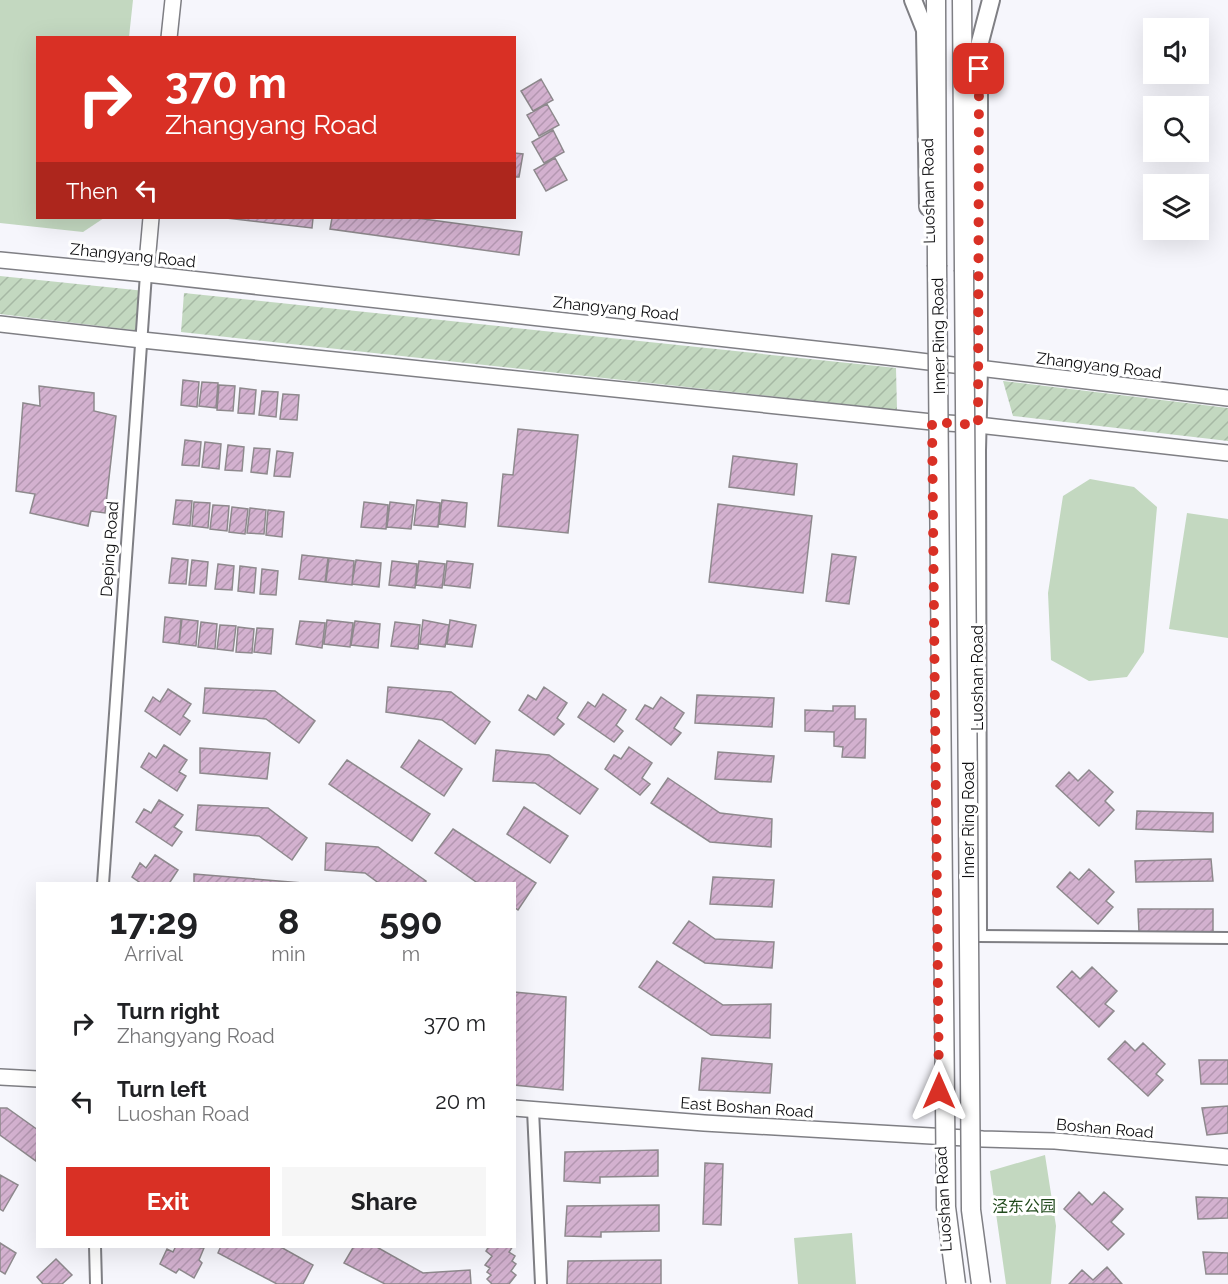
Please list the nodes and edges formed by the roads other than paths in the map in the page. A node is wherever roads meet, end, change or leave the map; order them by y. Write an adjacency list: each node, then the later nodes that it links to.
1 (173, 0): 6 (main road)
2 (913, 0): 12 (main road, Luoshan Road)
3 (936, 0): 32 (highway, Inner Ring Road, bridge)
4 (962, 0): 33 (highway, Inner Ring Road, bridge)
5 (991, 0): 13 (main road, Luoshan Road)
6 (169, 36)
7 (151, 219): 9 (main road, Deping Road)
8 (0, 260): 9 (main road, Zhangyang Road)
9 (146, 274): 11 (street, Deping Road); 12 (main road, Zhangyang Road)
10 (0, 324): 11 (main road)
11 (142, 340): 15 (main road); 18 (street, Deping Road)
12 (932, 362): 13 (main road, Zhangyang Road); 15 (main road, Luoshan Road)
13 (979, 369): 14 (main road, Zhangyang Road); 16 (main road, Luoshan Road)
14 (1228, 398)
15 (932, 422): 16 (main road); 25 (main road, Luoshan Road)
16 (978, 425): 17 (main road); 19 (main road, Luoshan Road)
17 (1228, 453)
18 (103, 882)
19 (978, 936): 20 (street); 26 (main road, Luoshan Road)
20 (1228, 938)
21 (0, 1077): 22 (main road)
22 (36, 1079)
23 (516, 1108): 24 (main road, East Boshan Road)
24 (533, 1110): 25 (main road, East Boshan Road); 30 (street)
25 (939, 1136): 26 (main road, East Boshan Road); 31 (main road, Luoshan Road)
26 (978, 1138): 27 (main road, Boshan Road); 34 (main road, Luoshan Road)
27 (1228, 1157)
28 (95, 1248): 29 (street)
29 (96, 1284)
30 (541, 1284)
31 (949, 1284)
32 (956, 1284)
33 (981, 1284)
34 (989, 1284)

